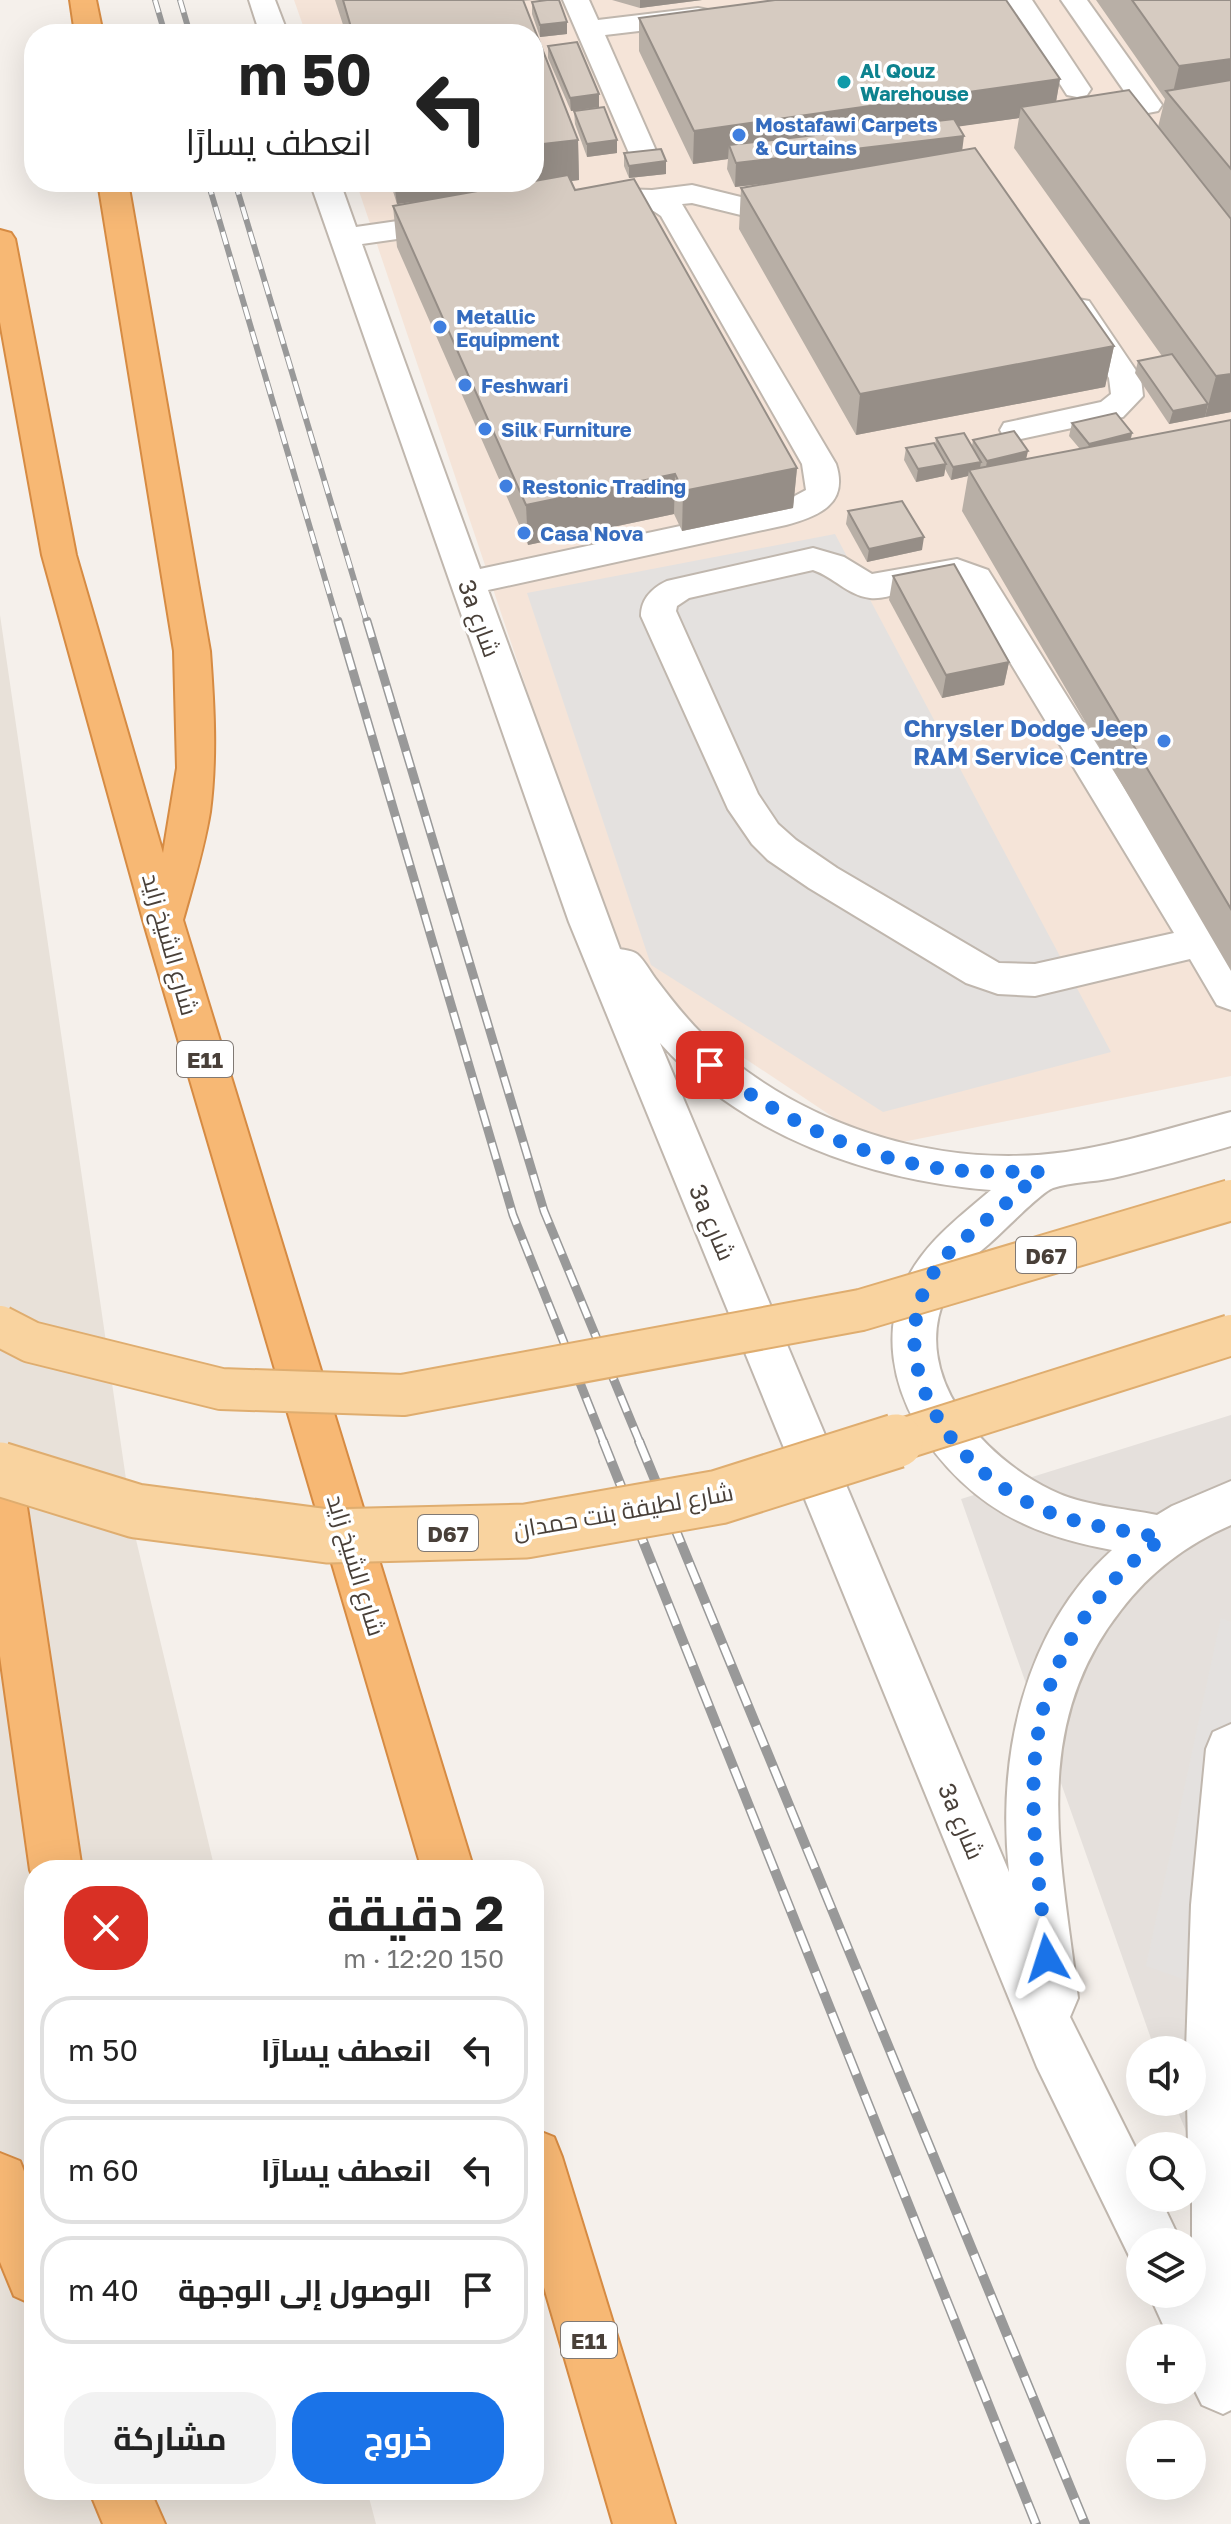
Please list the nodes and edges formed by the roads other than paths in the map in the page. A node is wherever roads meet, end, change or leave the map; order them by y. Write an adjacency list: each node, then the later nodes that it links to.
1 (262, 0): 6 (street)
2 (576, 0): 7 (street)
3 (1019, 0): 8 (street)
4 (1074, 0): 9 (street)
5 (724, 13): 7 (street)
6 (270, 24)
7 (589, 29): 10 (street)
8 (1077, 89)
9 (1148, 105)
10 (643, 153)
11 (115, 192): 22 (highway)
12 (329, 192): 17 (street, 3a شارع)
13 (655, 198): 14 (street); 15 (street); 21 (street)
14 (830, 198)
15 (552, 208)
16 (478, 218): 17 (street)
17 (345, 237): 21 (street, 3a شارع)
18 (0, 239): 22 (highway, شارع الشيخ زايد / E11)
19 (1063, 286): 20 (street)
20 (1016, 430)
21 (467, 583): 23 (street, 3a شارع)
22 (163, 920): 37 (highway, شارع الشيخ زايد / E11)
23 (589, 922): 27 (street); 38 (street, 3a شارع)
24 (1200, 942): 24 (street); 25 (street)
25 (1231, 994)
26 (1231, 1129): 27 (street)
27 (1041, 1172): 34 (street)
28 (1231, 1200): 29 (main road, D67, bridge)
29 (0, 1326)
30 (1231, 1335): 31 (main road, شارع لطيفة بنت حمدان / D67, bridge)
31 (0, 1469)
32 (0, 1487): 36 (highway)
33 (1231, 1503): 34 (street)
34 (1162, 1538): 38 (street)
35 (1231, 1749): 44 (street)
36 (55, 1860)
37 (445, 1860)
38 (1056, 2048): 41 (street, 3a شارع)
39 (0, 2181): 42 (highway)
40 (544, 2190): 50 (highway, E11)
41 (1145, 2228)
42 (24, 2248)
43 (1185, 2308): 45 (street)
44 (1231, 2377)
45 (1231, 2401)
46 (123, 2500): 48 (highway)
47 (148, 2500): 49 (highway)
48 (134, 2524)
49 (152, 2524)
50 (644, 2524)

